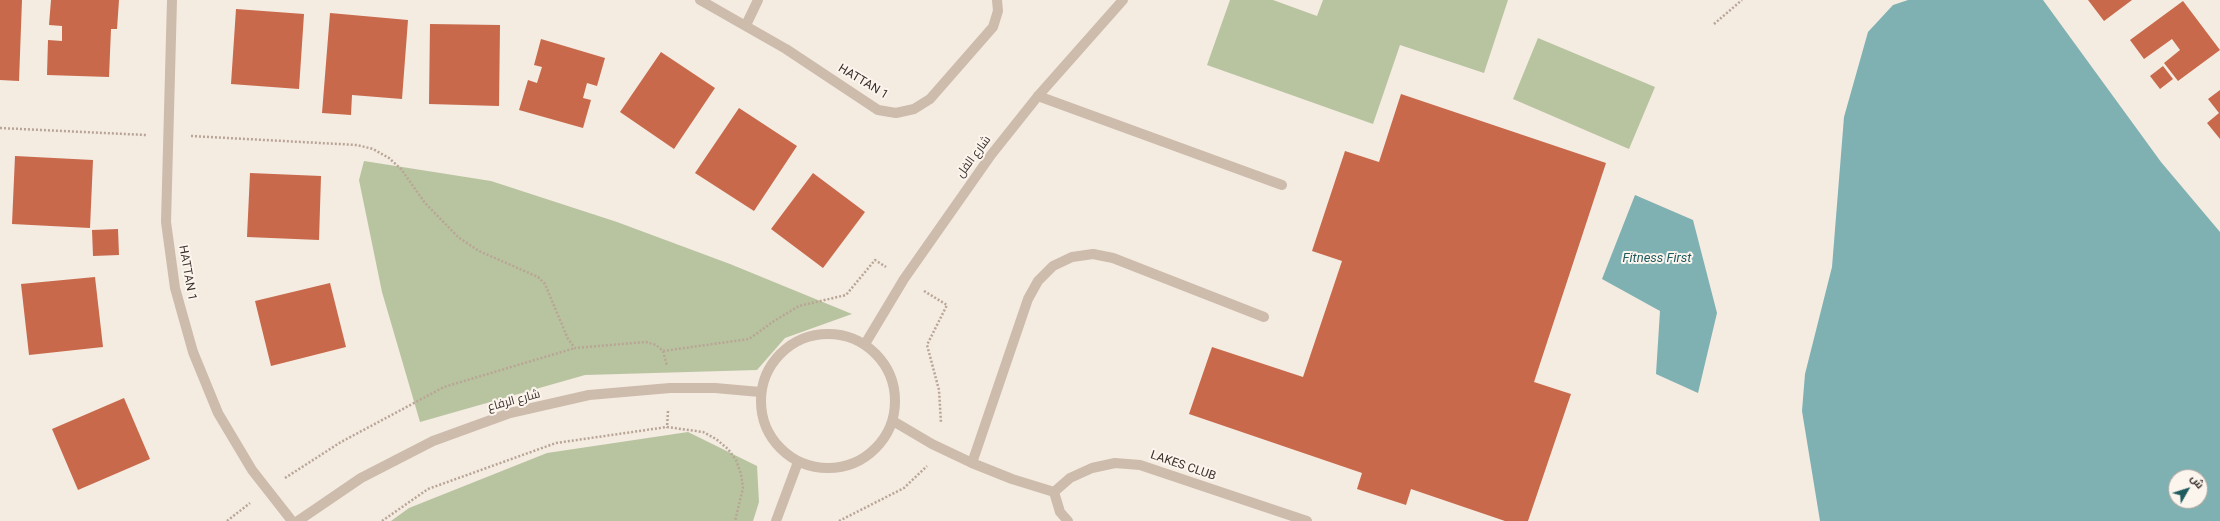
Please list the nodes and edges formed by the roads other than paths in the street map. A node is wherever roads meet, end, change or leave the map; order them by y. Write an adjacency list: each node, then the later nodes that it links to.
1 (172, 0): 16 (street, HATTAN 1)
2 (700, 0): 6 (street, HATTAN 1)
3 (758, 0): 6 (street)
4 (997, 0): 6 (street, HATTAN 1)
5 (1123, 0): 7 (street, شارع الفل)
6 (746, 25)
7 (1038, 96): 8 (street); 10 (street, شارع الفل)
8 (1282, 184)
9 (1264, 317): 14 (street)
10 (864, 344): 11 (street); 12 (street)
11 (760, 392): 13 (street); 17 (street, شارع الرفاع)
12 (893, 421): 13 (street); 14 (street)
13 (798, 462): 18 (street)
14 (972, 463): 15 (street)
15 (1054, 492): 19 (street); 20 (street, LAKES CLUB)
16 (292, 521)
17 (298, 521)
18 (776, 521)
19 (1068, 521)
20 (1307, 521)

